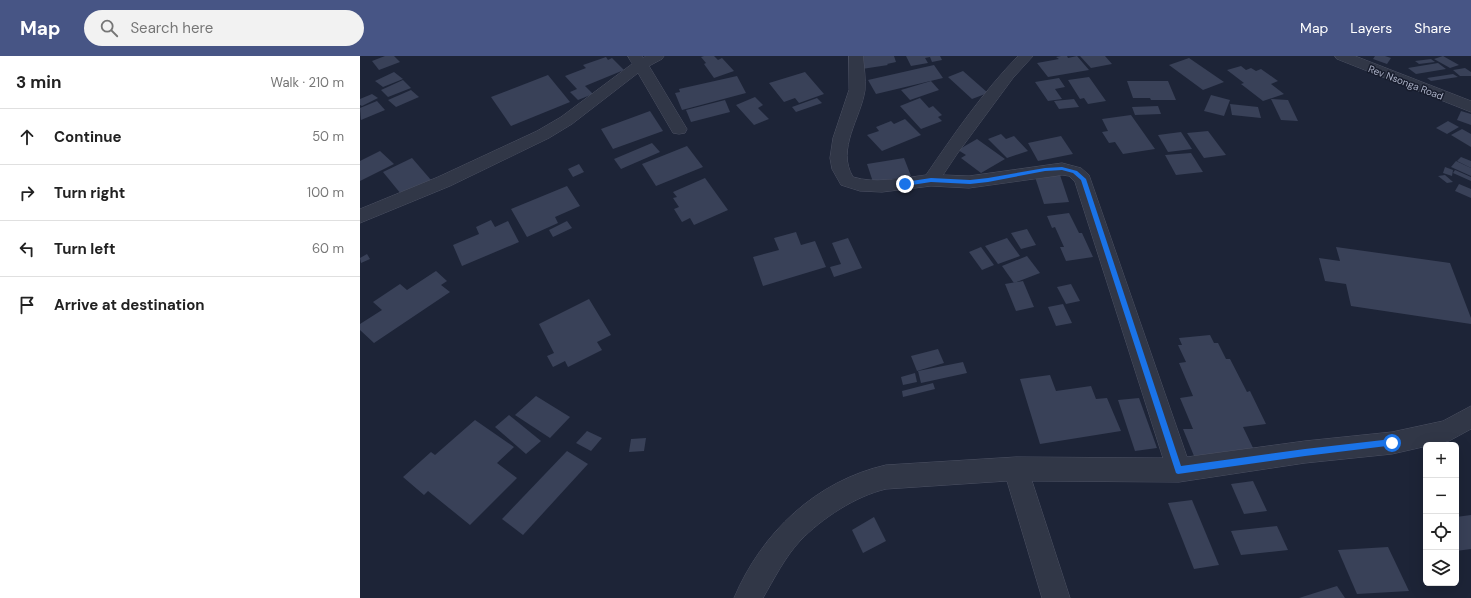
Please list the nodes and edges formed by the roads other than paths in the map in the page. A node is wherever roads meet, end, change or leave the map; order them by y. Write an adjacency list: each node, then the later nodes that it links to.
1 (657, 56): 5 (street)
2 (856, 56): 8 (street)
3 (1026, 56): 8 (street)
4 (1342, 56): 6 (street, Rev Nsonga Road)
5 (638, 60): 7 (street); 9 (street)
6 (1471, 107)
7 (679, 129)
8 (931, 180): 12 (street)
9 (360, 216)
10 (1471, 417): 12 (street)
11 (1016, 469): 12 (street); 13 (street); 14 (street)
12 (1178, 470)
13 (748, 598)
14 (1056, 598)

